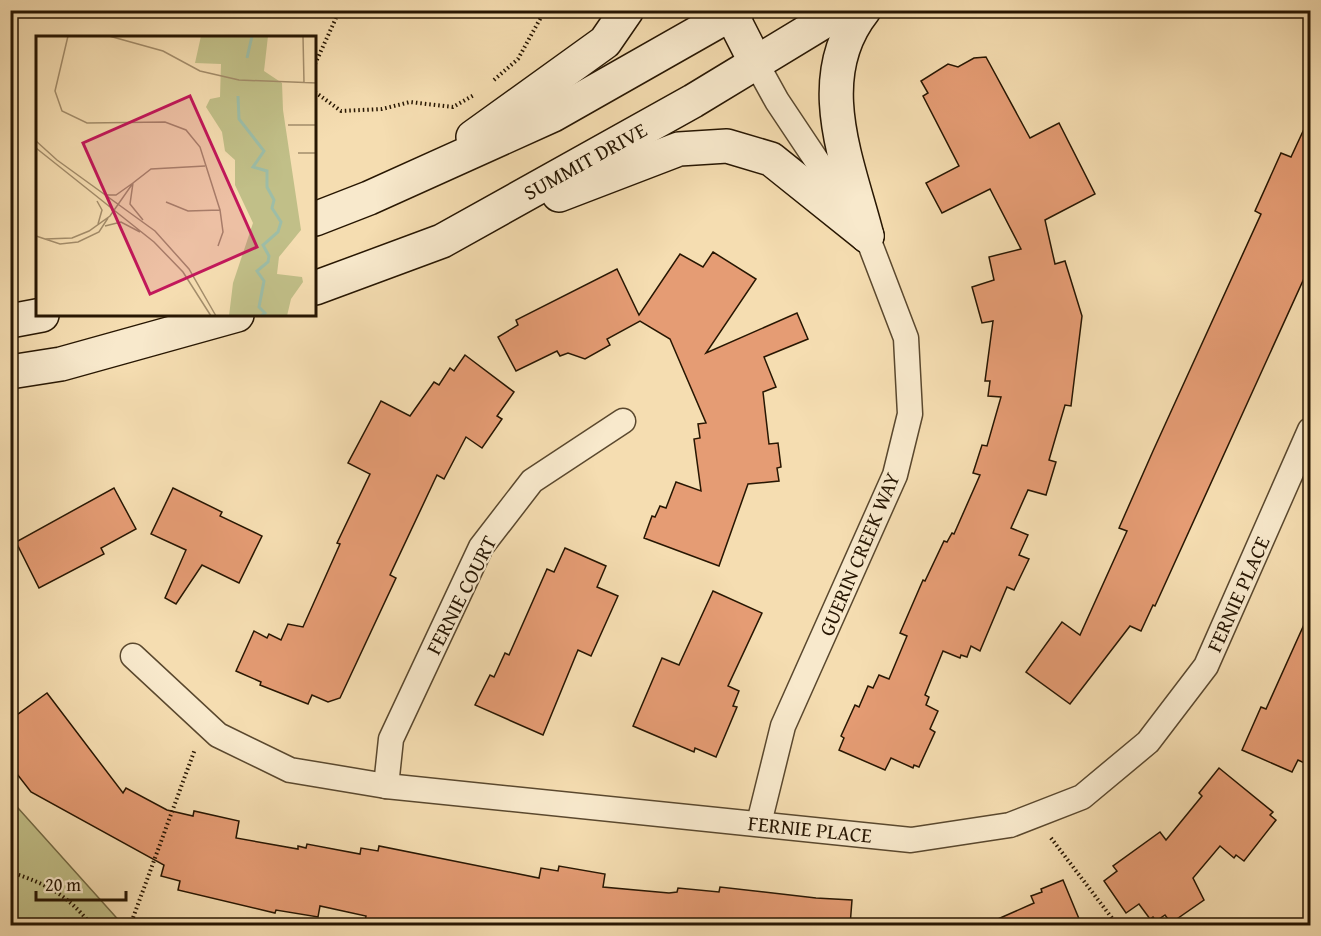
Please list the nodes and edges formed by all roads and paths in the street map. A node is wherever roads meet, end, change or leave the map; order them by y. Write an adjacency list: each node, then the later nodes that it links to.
1 (347, 10): 9 (path)
2 (375, 10): 3 (path)
3 (393, 10)
4 (545, 10): 11 (path)
5 (627, 10): 14 (main road)
6 (843, 10): 10 (main road, SUMMIT DRIVE)
7 (864, 10): 16 (main road)
8 (733, 12): 10 (main road); 14 (main road)
9 (316, 62)
10 (756, 63): 16 (street, GUERIN CREEK WAY); 17 (main road, SUMMIT DRIVE)
11 (485, 88)
12 (316, 93): 13 (path)
13 (477, 93)
14 (431, 169): 15 (main road)
15 (316, 219)
16 (867, 236): 17 (main road); 29 (street, GUERIN CREEK WAY)
17 (442, 241): 18 (main road, SUMMIT DRIVE)
18 (316, 288)
19 (37, 316): 21 (main road)
20 (233, 316): 22 (main road)
21 (10, 321)
22 (10, 372)
23 (622, 420): 27 (street, FERNIE COURT)
24 (1311, 430): 28 (street, FERNIE PLACE)
25 (134, 656): 26 (street, FERNIE PLACE)
26 (205, 723): 27 (street, FERNIE PLACE); 32 (path)
27 (386, 786): 29 (street, FERNIE PLACE)
28 (1035, 816): 29 (street, FERNIE PLACE); 33 (path)
29 (759, 822)
30 (10, 872): 31 (path)
31 (92, 926)
32 (130, 926)
33 (1118, 926)

